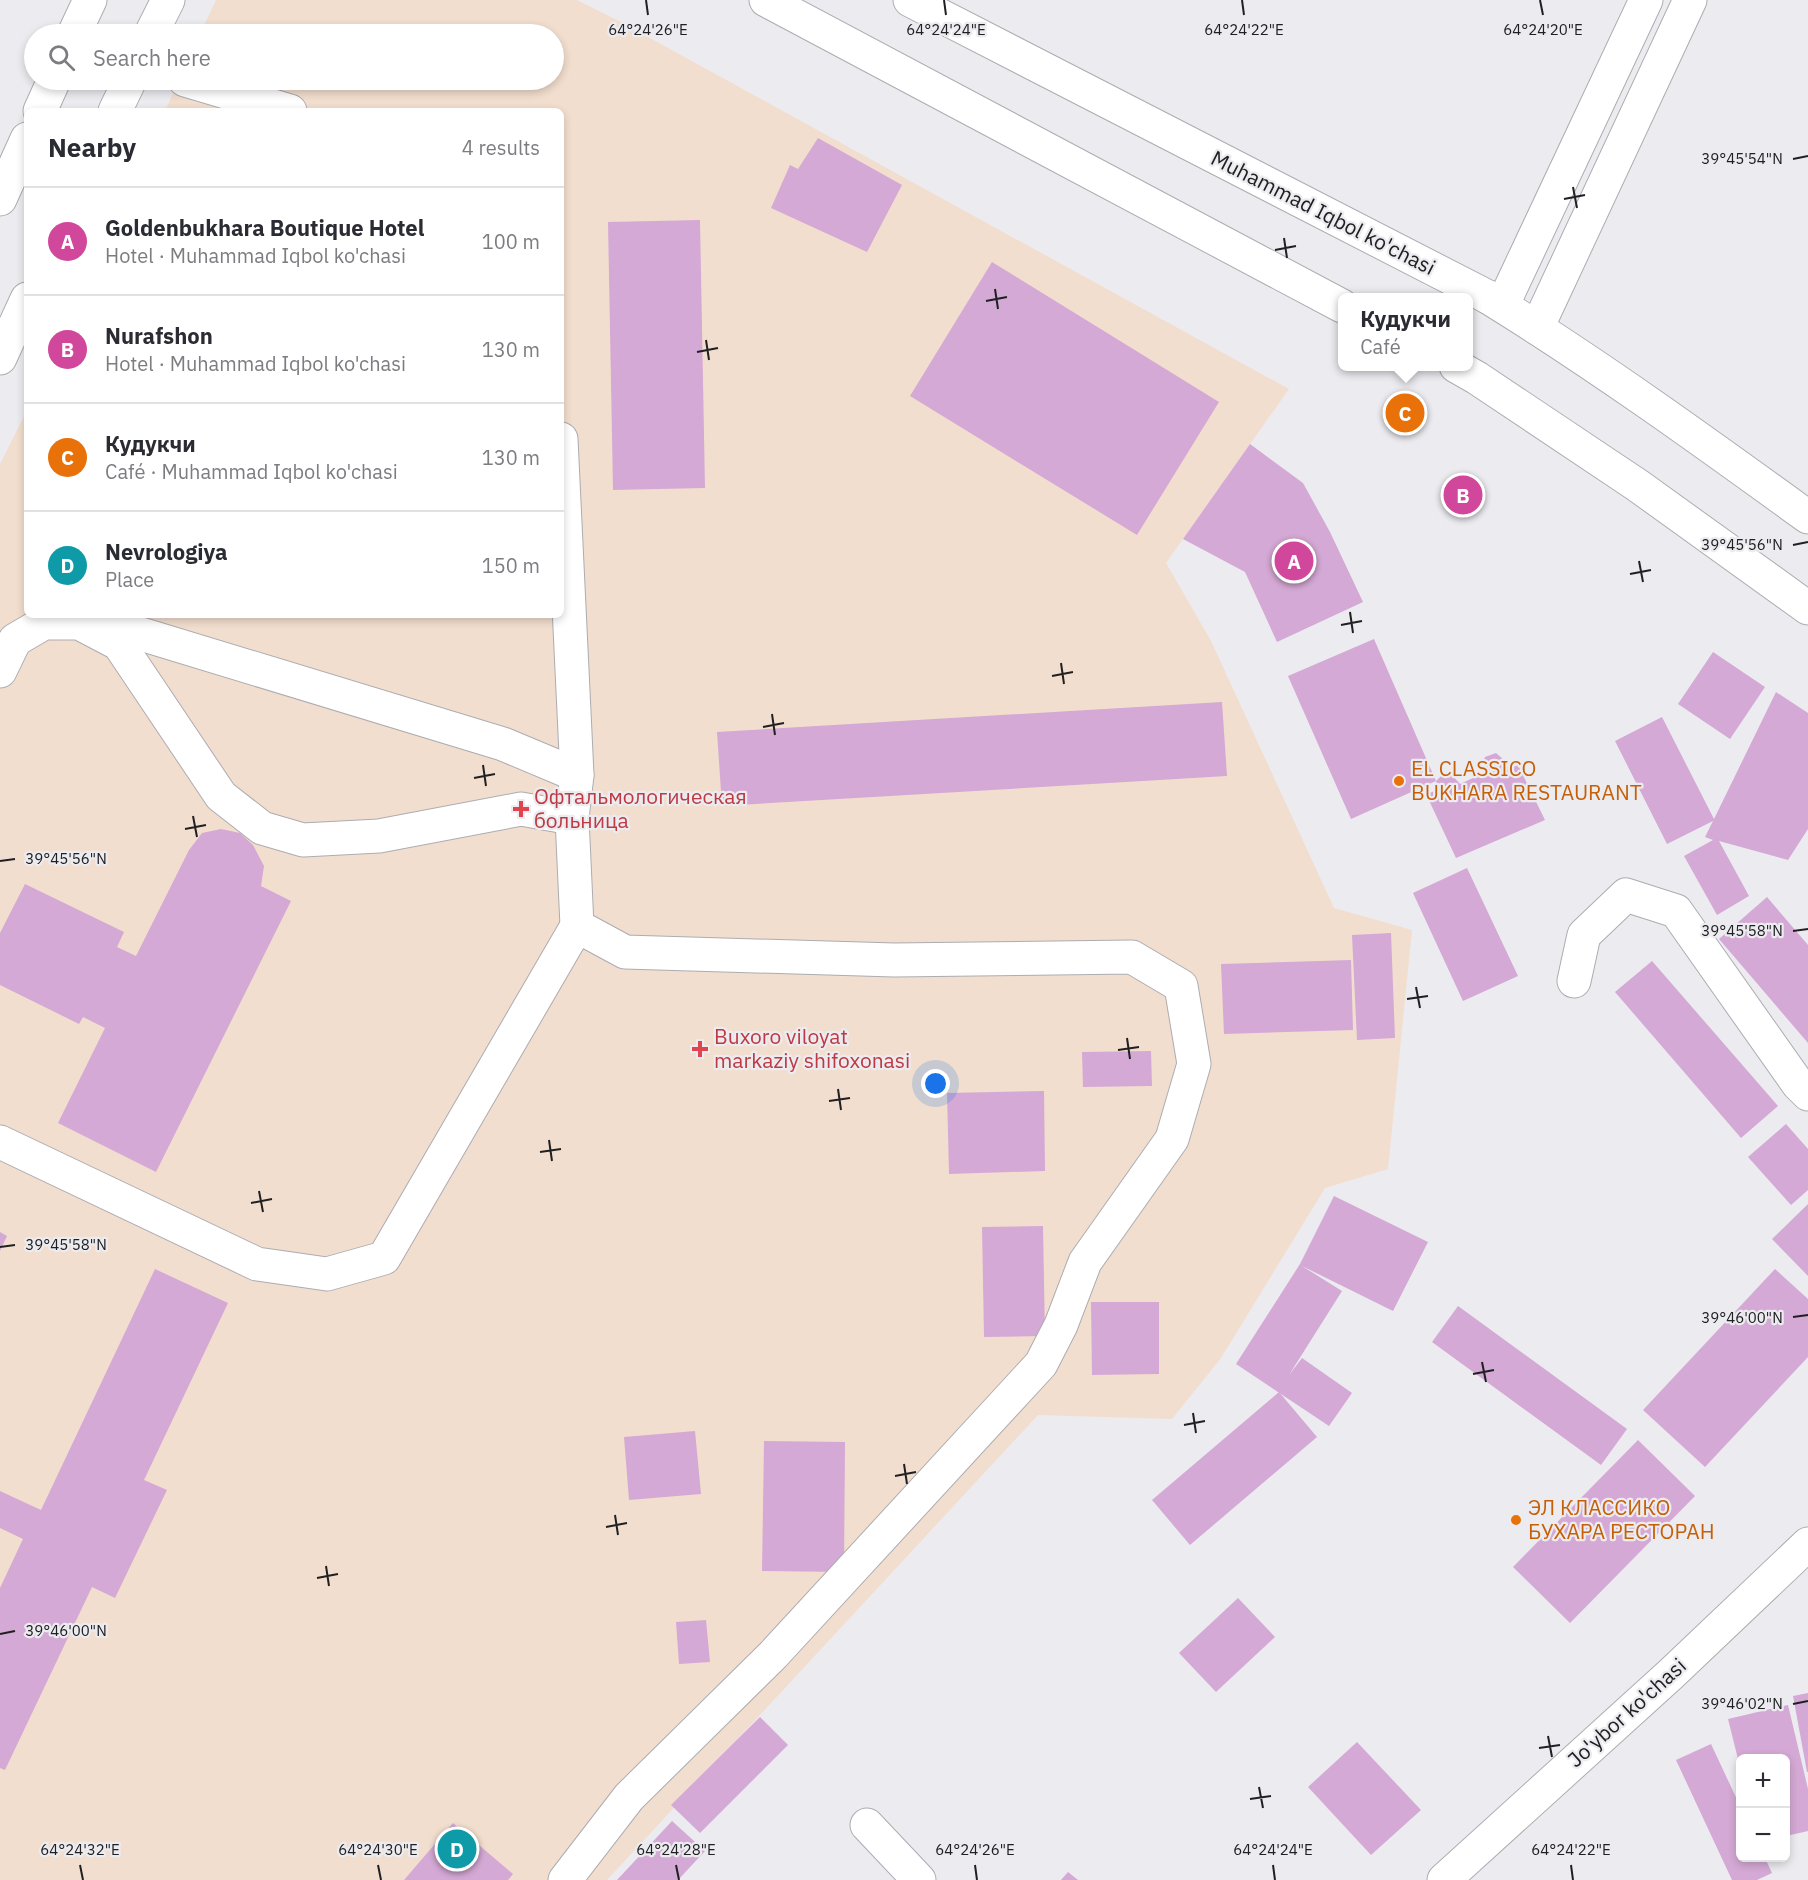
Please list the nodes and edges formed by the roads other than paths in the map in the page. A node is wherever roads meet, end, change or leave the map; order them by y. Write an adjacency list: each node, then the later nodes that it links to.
1 (90, 0): 7 (main road)
2 (168, 0): 8 (main road)
3 (766, 0): 18 (main road)
4 (910, 0): 17 (main road, Muhammad Iqbol ko'chasi)
5 (1646, 0): 17 (main road)
6 (1690, 0): 20 (main road)
7 (79, 24)
8 (156, 24)
9 (49, 90): 12 (main road)
10 (125, 90): 13 (main road)
11 (219, 90): 14 (main road)
12 (41, 108)
13 (116, 108)
14 (280, 108)
15 (24, 146): 16 (main road)
16 (0, 199)
17 (1488, 297): 20 (main road, Muhammad Iqbol ko'chasi)
18 (1338, 304)
19 (24, 306): 21 (main road)
20 (1537, 328): 24 (main road, Muhammad Iqbol ko'chasi)
21 (0, 358)
22 (1465, 371): 25 (main road)
23 (564, 502): 28 (main road)
24 (1808, 517)
25 (1808, 608)
26 (79, 623): 27 (main road); 28 (main road); 29 (main road)
27 (0, 671)
28 (577, 775): 29 (main road)
29 (572, 818): 30 (main road)
30 (577, 926): 33 (main road); 36 (main road)
31 (1574, 981): 32 (main road)
32 (1808, 1095)
33 (0, 1142)
34 (1808, 1544): 38 (main road, Jo'ybor ko'chasi)
35 (867, 1825): 37 (main road)
36 (564, 1880)
37 (918, 1880)
38 (1444, 1880)

